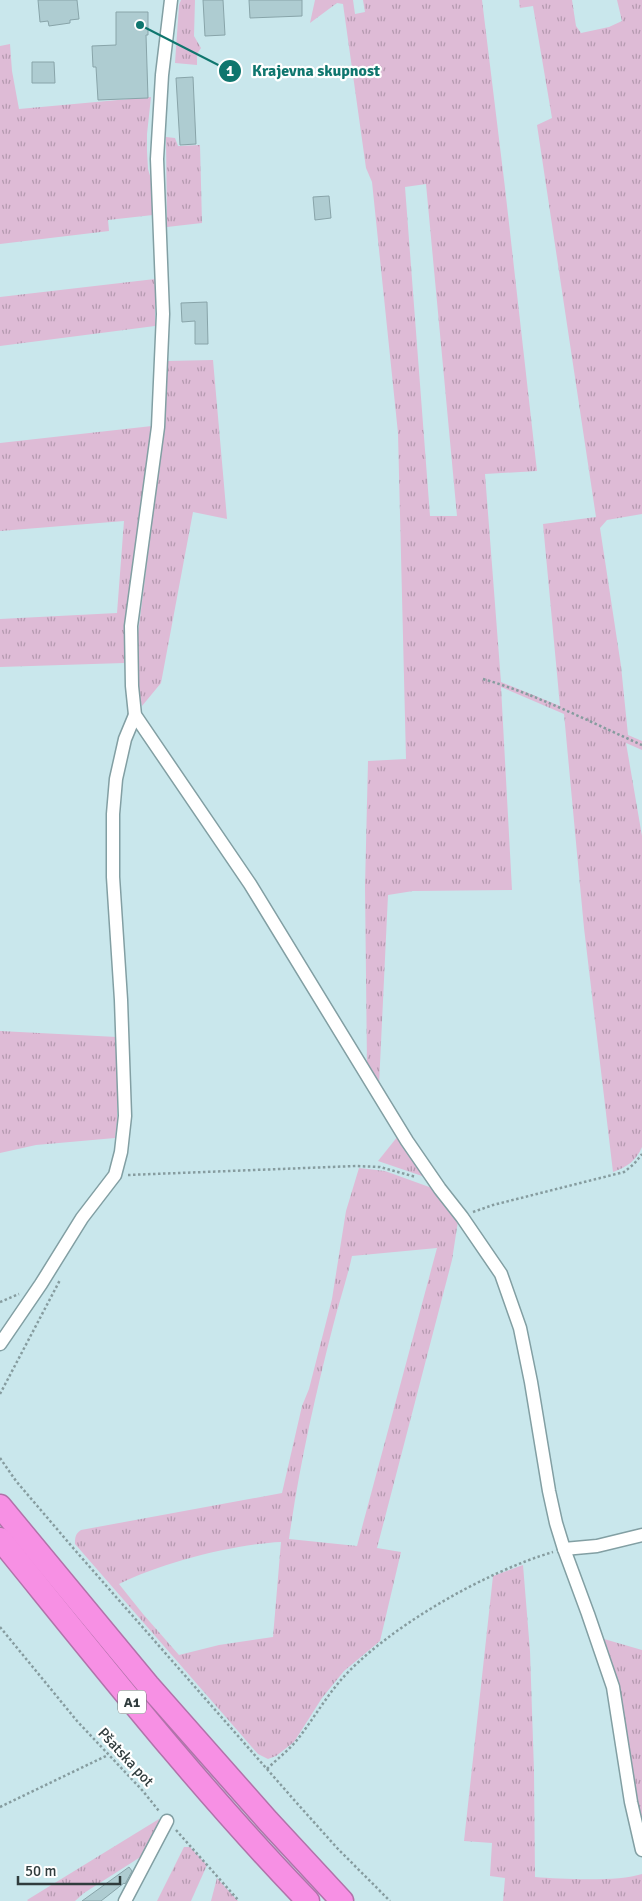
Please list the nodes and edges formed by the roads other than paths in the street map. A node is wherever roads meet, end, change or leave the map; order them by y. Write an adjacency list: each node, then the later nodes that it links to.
1 (171, 0): 2 (street)
2 (135, 715): 3 (street); 7 (street)
3 (0, 1344)
4 (0, 1506): 12 (highway, A1)
5 (642, 1535): 7 (street)
6 (0, 1539): 11 (highway, A1)
7 (564, 1549): 9 (street)
8 (167, 1820): 10 (street)
9 (642, 1850)
10 (125, 1901)
11 (308, 1901)
12 (342, 1901)

